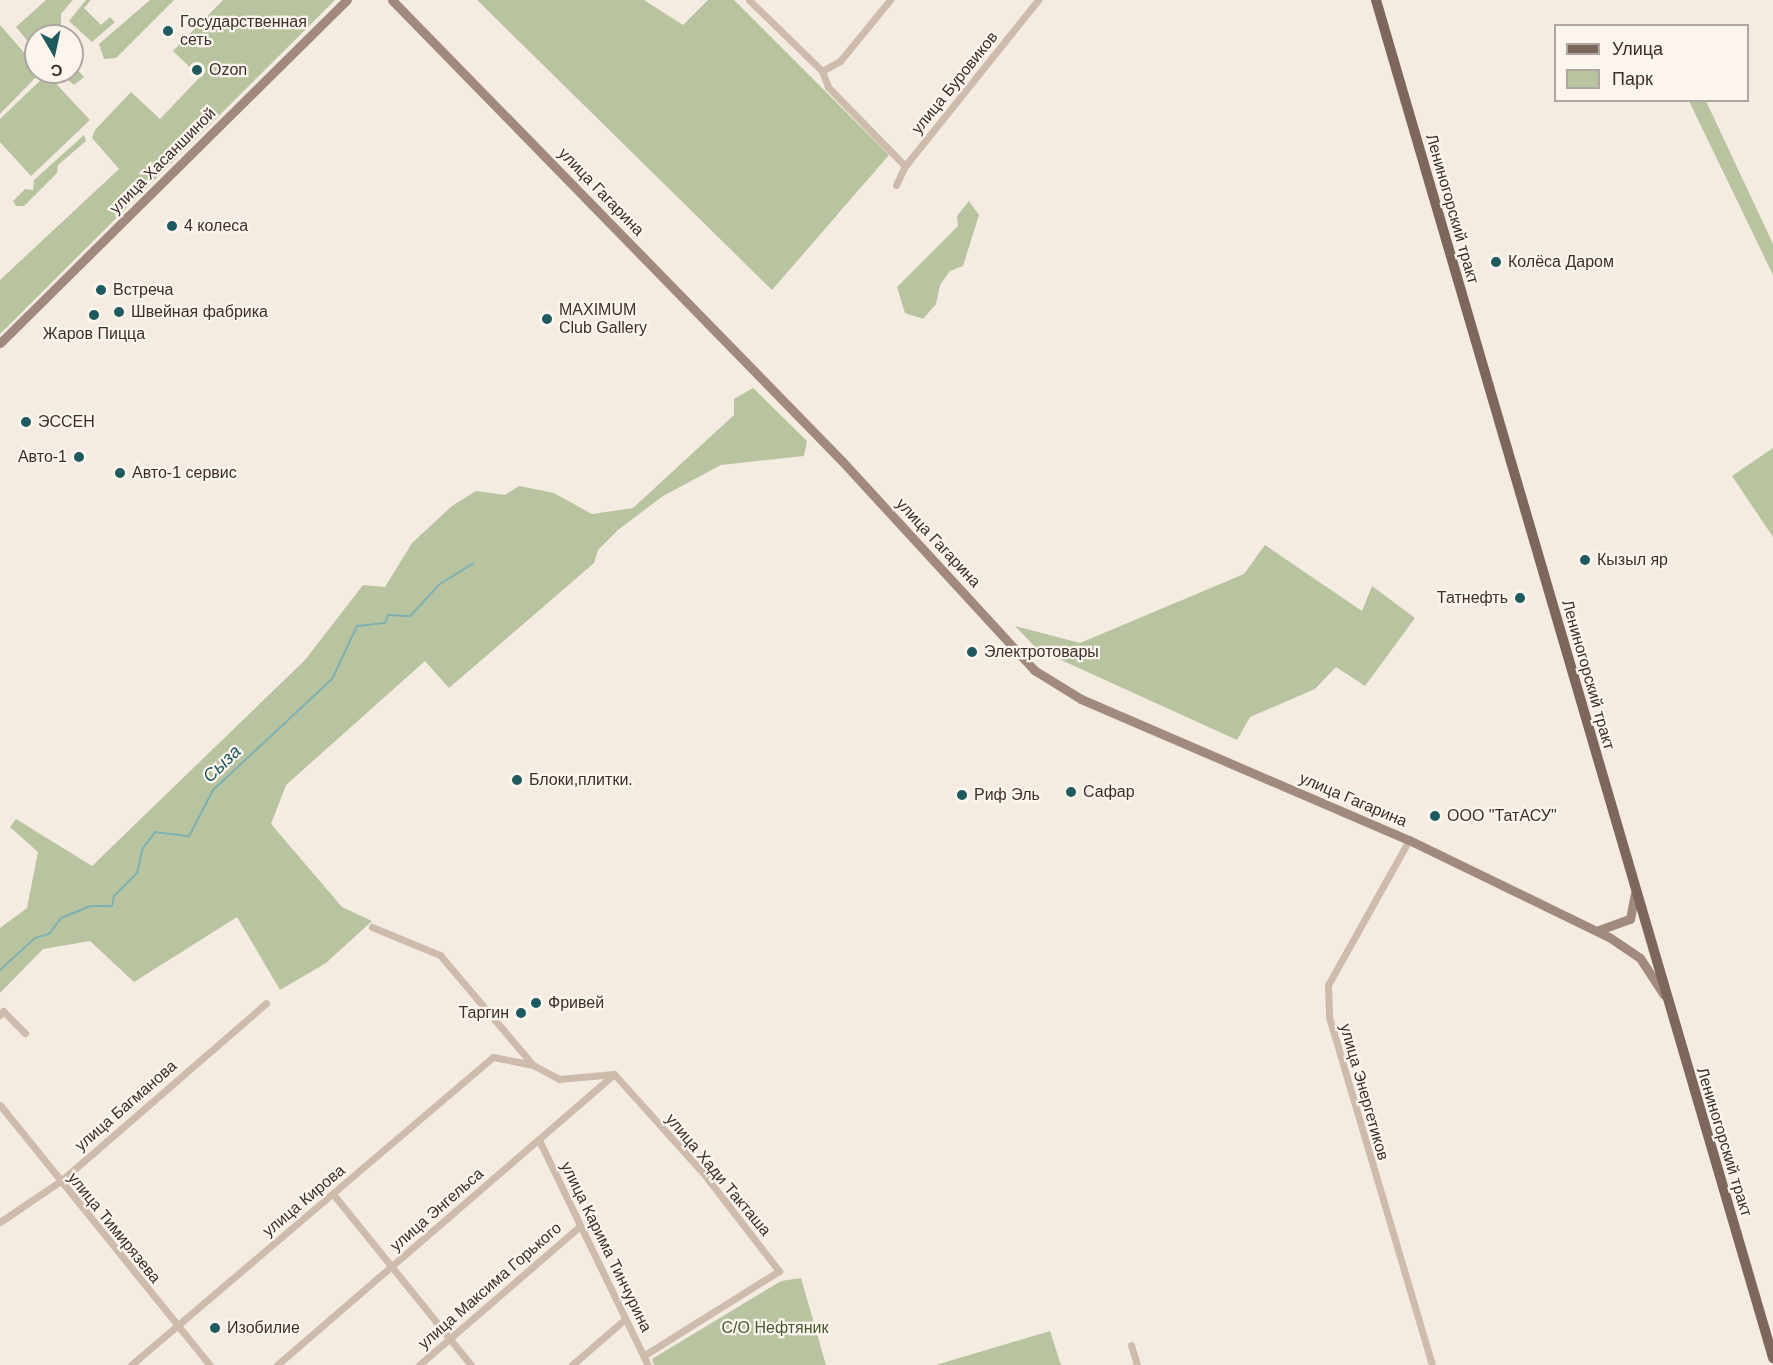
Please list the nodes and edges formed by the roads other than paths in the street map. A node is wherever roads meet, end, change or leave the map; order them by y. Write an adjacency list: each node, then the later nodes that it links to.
1 (347, 0): 10 (street, улица Хасаншиной)
2 (392, 0): 11 (street, улица Гагарина)
3 (749, 0): 7 (street)
4 (890, 0): 7 (street)
5 (1038, 0): 8 (street, улица Буровиков)
6 (1376, 0): 12 (main road, Лениногорский тракт)
7 (822, 71): 8 (street)
8 (905, 166): 9 (street, улица Буровиков)
9 (896, 185)
10 (0, 343)
11 (1408, 840): 14 (street, улица Гагарина); 42 (street, улица Энергетиков)
12 (1635, 892): 14 (street, улица Гагарина); 15 (main road, Лениногорский тракт)
13 (372, 927): 19 (street)
14 (1588, 927): 15 (street, улица Гагарина)
15 (1665, 998): 33 (main road, Лениногорский тракт)
16 (266, 1003): 23 (street, улица Багманова)
17 (0, 1015): 18 (street)
18 (25, 1033)
19 (533, 1065): 20 (street); 24 (street, улица Кирова)
20 (614, 1074): 22 (street, улица Энгельса); 32 (street, улица Хади Такташа)
21 (0, 1105): 23 (street, улица Тимирязева)
22 (539, 1140): 26 (street, улица Карима Тинчурина); 27 (street, улица Энгельса)
23 (62, 1180): 25 (street, улица Багманова); 29 (street, улица Тимирязева)
24 (333, 1194): 27 (street); 29 (street, улица Кирова)
25 (0, 1222)
26 (579, 1227): 28 (street, улица Карима Тинчурина); 30 (street, улица Максима Горького)
27 (392, 1266): 30 (street); 36 (street, улица Энгельса)
28 (624, 1320): 32 (street, улица Карима Тинчурина); 39 (street)
29 (180, 1324): 34 (street, улица Кирова); 35 (street, улица Тимирязева)
30 (450, 1338): 37 (street, улица Максима Горького); 38 (street)
31 (1131, 1345): 41 (street)
32 (646, 1354): 40 (street, улица Карима Тинчурина)
33 (1773, 1358)
34 (131, 1365)
35 (210, 1365)
36 (277, 1365)
37 (419, 1365)
38 (471, 1365)
39 (572, 1365)
40 (648, 1365)
41 (1137, 1365)
42 (1432, 1365)

